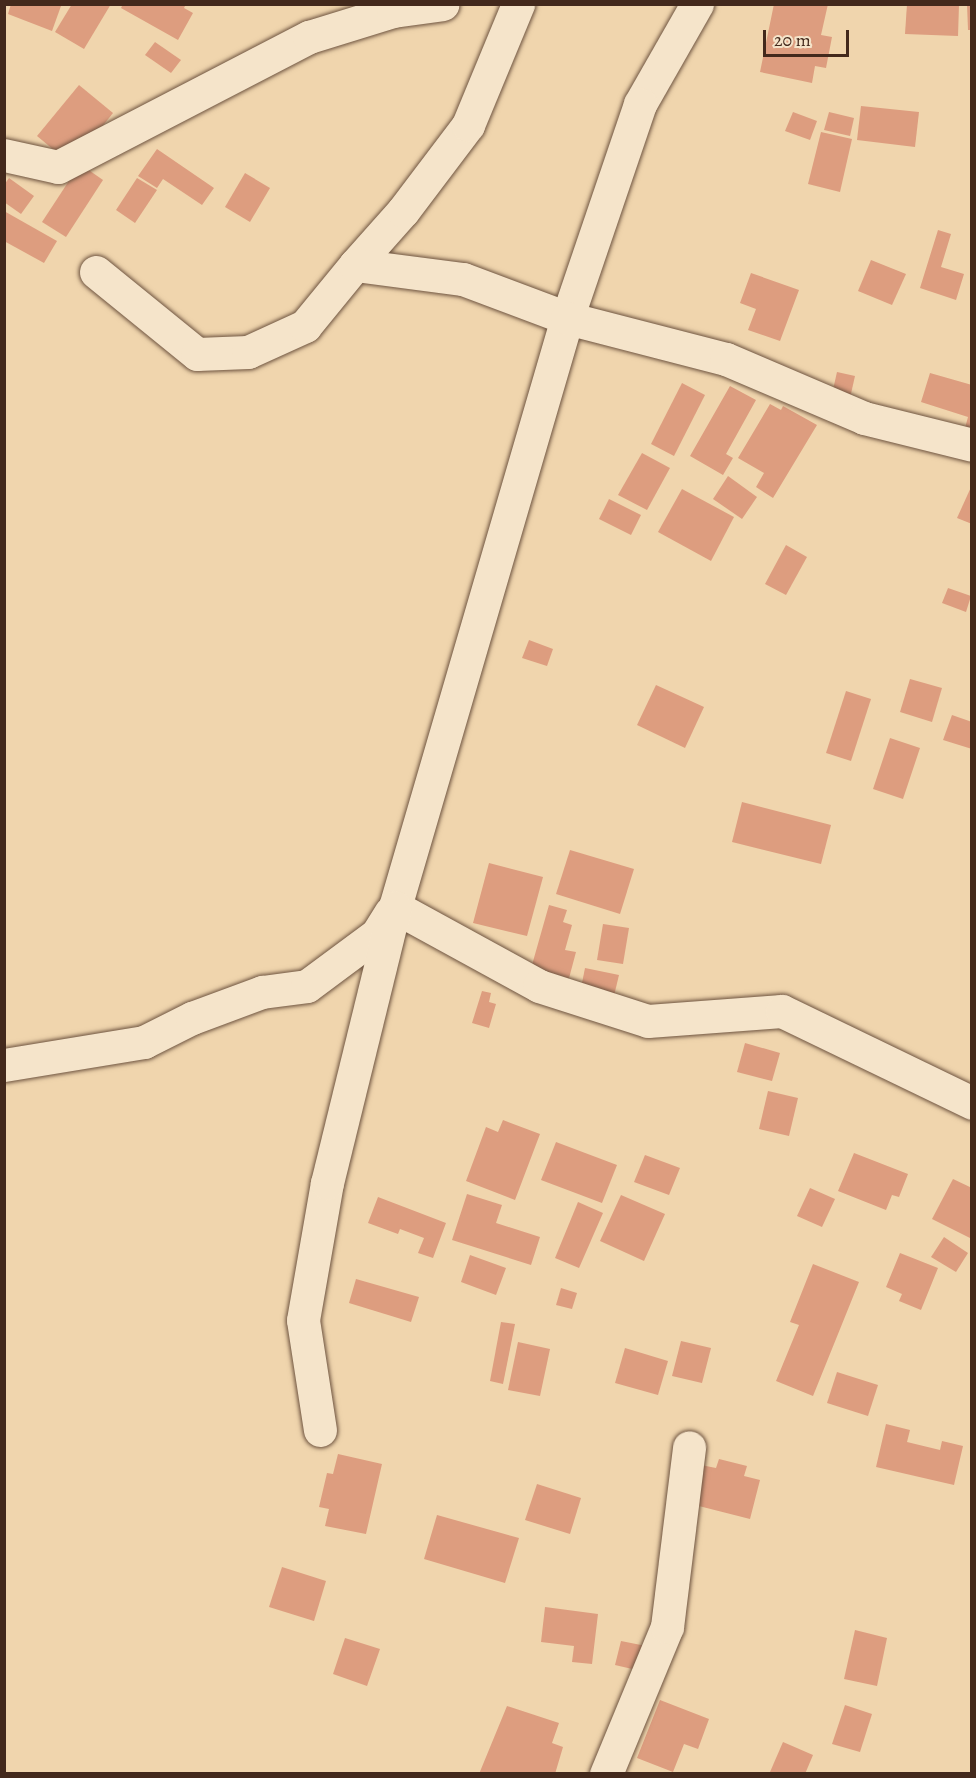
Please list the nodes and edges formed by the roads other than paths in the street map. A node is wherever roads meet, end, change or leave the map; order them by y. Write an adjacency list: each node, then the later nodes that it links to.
1 (443, 4): 4 (street)
2 (518, 4): 5 (street)
3 (697, 4): 7 (street)
4 (4, 155)
5 (355, 265): 6 (street); 7 (street)
6 (96, 272)
7 (567, 318): 8 (street); 9 (street)
8 (972, 445)
9 (395, 907): 10 (street); 11 (street); 12 (street)
10 (4, 1065)
11 (972, 1103)
12 (320, 1430)
13 (689, 1447): 14 (street)
14 (606, 1773)

